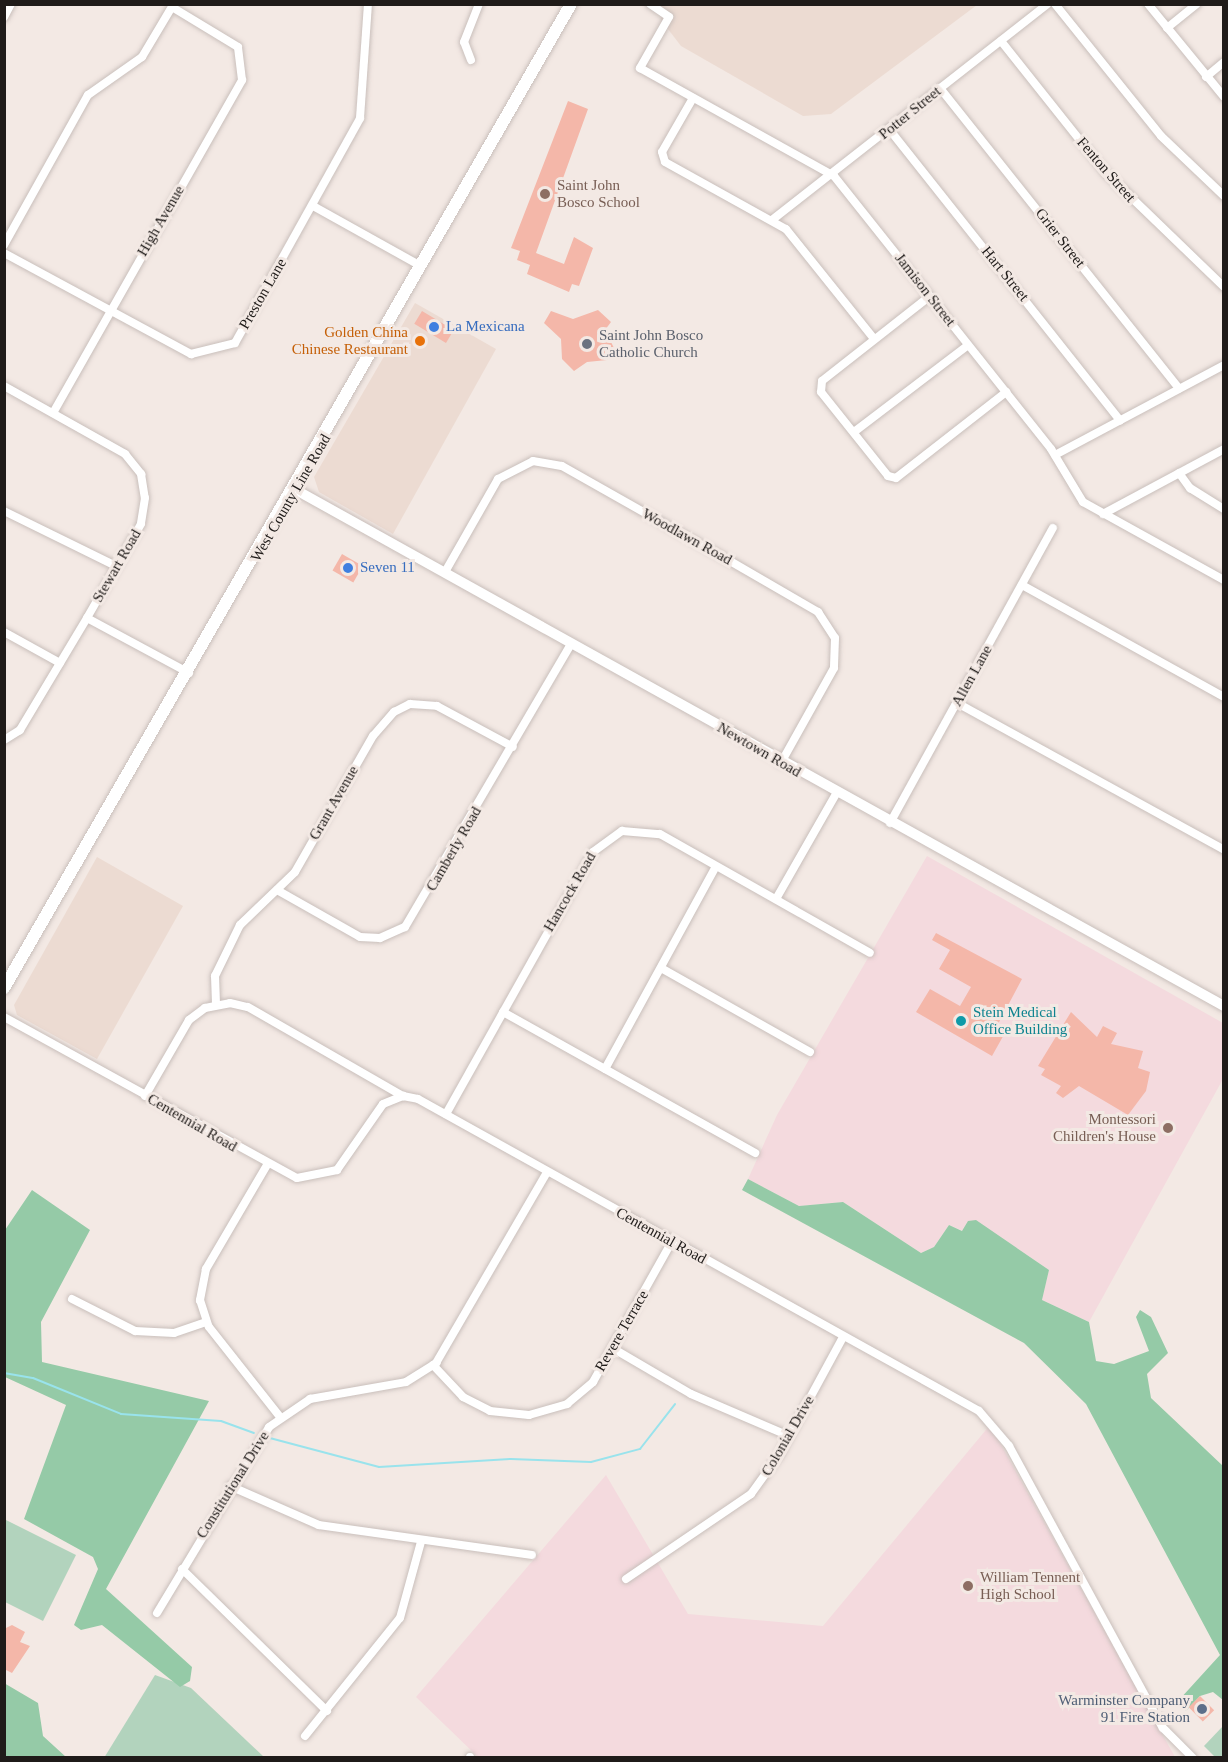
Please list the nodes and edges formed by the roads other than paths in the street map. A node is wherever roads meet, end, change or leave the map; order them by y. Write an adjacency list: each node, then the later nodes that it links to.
1 (11, 4): 11 (street)
2 (368, 4): 23 (street, Preston Lane)
3 (479, 4): 14 (street)
4 (571, 4): 27 (main road, West County Line Road)
5 (650, 4): 19 (street, Jamison Street)
6 (1047, 4): 13 (street, Potter Street)
7 (1055, 4): 22 (street)
8 (1148, 4): 12 (street)
9 (1197, 4): 12 (street)
10 (172, 6): 25 (street); 30 (street, High Avenue)
11 (4, 17)
12 (1167, 28): 16 (street)
13 (1001, 41): 17 (street, Potter Street); 28 (street, Fenton Street)
14 (471, 60)
15 (1224, 62): 16 (street)
16 (1206, 77): 18 (street)
17 (940, 88): 20 (street, Potter Street); 35 (street, Grier Street)
18 (1224, 97)
19 (693, 98): 21 (street, Jamison Street); 24 (street)
20 (889, 129): 21 (street, Potter Street); 38 (street, Hart Street)
21 (832, 174): 24 (street, Potter Street); 29 (street, Jamison Street)
22 (1224, 196)
23 (313, 206): 27 (street); 30 (street, Preston Lane)
24 (772, 220): 31 (street)
25 (4, 245)
26 (4, 253): 30 (street, Preston Lane)
27 (422, 266): 43 (main road, West County Line Road)
28 (1224, 287)
29 (930, 296): 31 (street); 32 (street, Jamison Street)
30 (110, 309): 37 (street, High Avenue)
31 (874, 339): 39 (street)
32 (968, 345): 36 (street, Jamison Street); 39 (street)
33 (1224, 365): 35 (street)
34 (4, 386): 37 (street)
35 (1179, 389): 38 (street)
36 (1006, 392): 39 (street); 41 (street, Jamison Street)
37 (53, 413): 48 (street, Stewart Road)
38 (1120, 420): 41 (street)
39 (854, 432)
40 (1224, 449): 42 (street)
41 (1055, 455): 46 (street, Jamison Street)
42 (1179, 473): 44 (street); 46 (street)
43 (296, 490): 49 (street, Newtown Road); 56 (main road, West County Line Road)
44 (1224, 509)
45 (4, 511): 48 (street)
46 (1103, 514): 50 (street, Jamison Street)
47 (1053, 528): 51 (street, Allen Lane)
48 (116, 566): 52 (street, Stewart Road)
49 (445, 572): 54 (street, Newtown Road); 61 (street, Woodlawn Road)
50 (1224, 580)
51 (1022, 585): 57 (street); 58 (street, Allen Lane)
52 (87, 618): 55 (street, Stewart Road); 56 (street)
53 (4, 632): 55 (street)
54 (571, 644): 60 (street, Camberly Road); 61 (street, Newtown Road)
55 (60, 663): 59 (street, Stewart Road)
56 (189, 673): 70 (main road, West County Line Road)
57 (1224, 697)
58 (957, 703): 63 (street, Allen Lane); 64 (street)
59 (4, 741)
60 (513, 747): 66 (street, Grant Avenue); 66 (street, Camberly Road)
61 (782, 763): 62 (street, Newtown Road)
62 (836, 794): 63 (street, Newtown Road); 67 (street)
63 (890, 823): 72 (street, Newtown Road)
64 (1224, 850)
65 (717, 866): 67 (street, Hancock Road); 69 (street); 73 (street, Hancock Road)
66 (277, 890): 71 (street, Grant Avenue)
67 (776, 899): 68 (street, Hancock Road)
68 (870, 953)
69 (661, 968): 75 (street); 76 (street)
70 (4, 988)
71 (216, 1005): 77 (street); 78 (street)
72 (1224, 1006)
73 (503, 1012): 76 (street); 79 (street, Hancock Road)
74 (4, 1017): 77 (street, Centennial Road)
75 (810, 1052)
76 (605, 1069): 80 (street)
77 (145, 1096): 81 (street, Centennial Road)
78 (403, 1096): 79 (street, Centennial Road); 81 (street, Centennial Road)
79 (446, 1114): 82 (street, Centennial Road)
80 (755, 1153)
81 (267, 1165): 85 (street)
82 (547, 1172): 83 (street, Centennial Road); 88 (street)
83 (671, 1243): 86 (street, Centennial Road); 87 (street, Revere Terrace)
84 (72, 1299): 85 (street)
85 (206, 1322): 89 (street)
86 (843, 1337): 90 (street, Colonial Drive); 99 (street, Centennial Road)
87 (614, 1349): 88 (street, Revere Terrace); 90 (street)
88 (433, 1365): 89 (street, Constitutional Drive)
89 (280, 1417): 91 (street, Constitutional Drive)
90 (789, 1436): 95 (street, Colonial Drive)
91 (230, 1486): 92 (street); 94 (street, Constitutional Drive)
92 (421, 1542): 93 (street); 97 (street)
93 (532, 1555)
94 (182, 1569): 96 (street, Constitutional Drive); 97 (street)
95 (626, 1579)
96 (157, 1613)
97 (327, 1711): 98 (street)
98 (305, 1736)
99 (1193, 1758)

